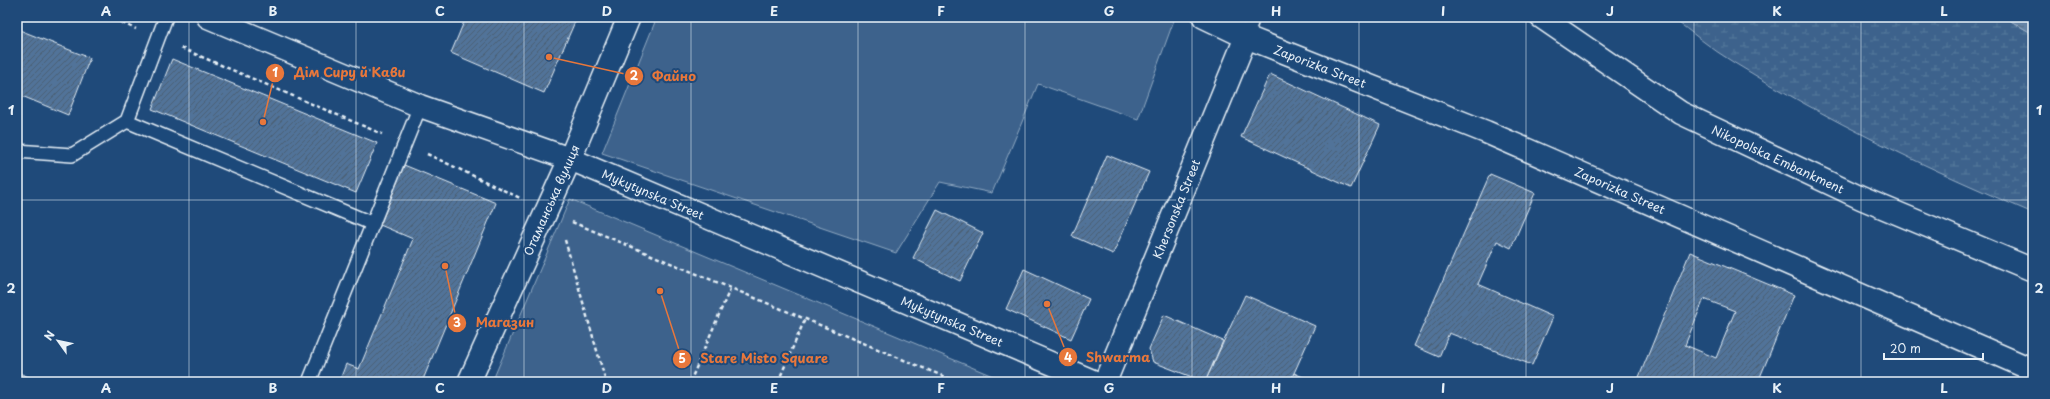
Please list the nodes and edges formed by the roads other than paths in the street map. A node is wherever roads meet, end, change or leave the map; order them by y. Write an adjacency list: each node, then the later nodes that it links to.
1 (166, 17): 8 (lane)
2 (208, 17): 7 (street, Mykytynska Street)
3 (629, 17): 10 (street, Отаманська вулиця)
4 (1204, 17): 6 (street, Zaporizka Street)
5 (1541, 17): 12 (street, Nikopolska Embankment)
6 (1249, 27): 13 (street, Zaporizka Street); 17 (street, Khersonska Street)
7 (420, 106): 10 (street, Mykytynska Street); 11 (lane)
8 (127, 121): 9 (lane); 11 (lane)
9 (17, 151)
10 (570, 159): 15 (street, Отаманська вулиця); 16 (street, Mykytynska Street)
11 (373, 224): 14 (lane)
12 (2033, 270)
13 (2033, 370)
14 (309, 382)
15 (469, 382)
16 (1095, 382)
17 (1105, 382)

